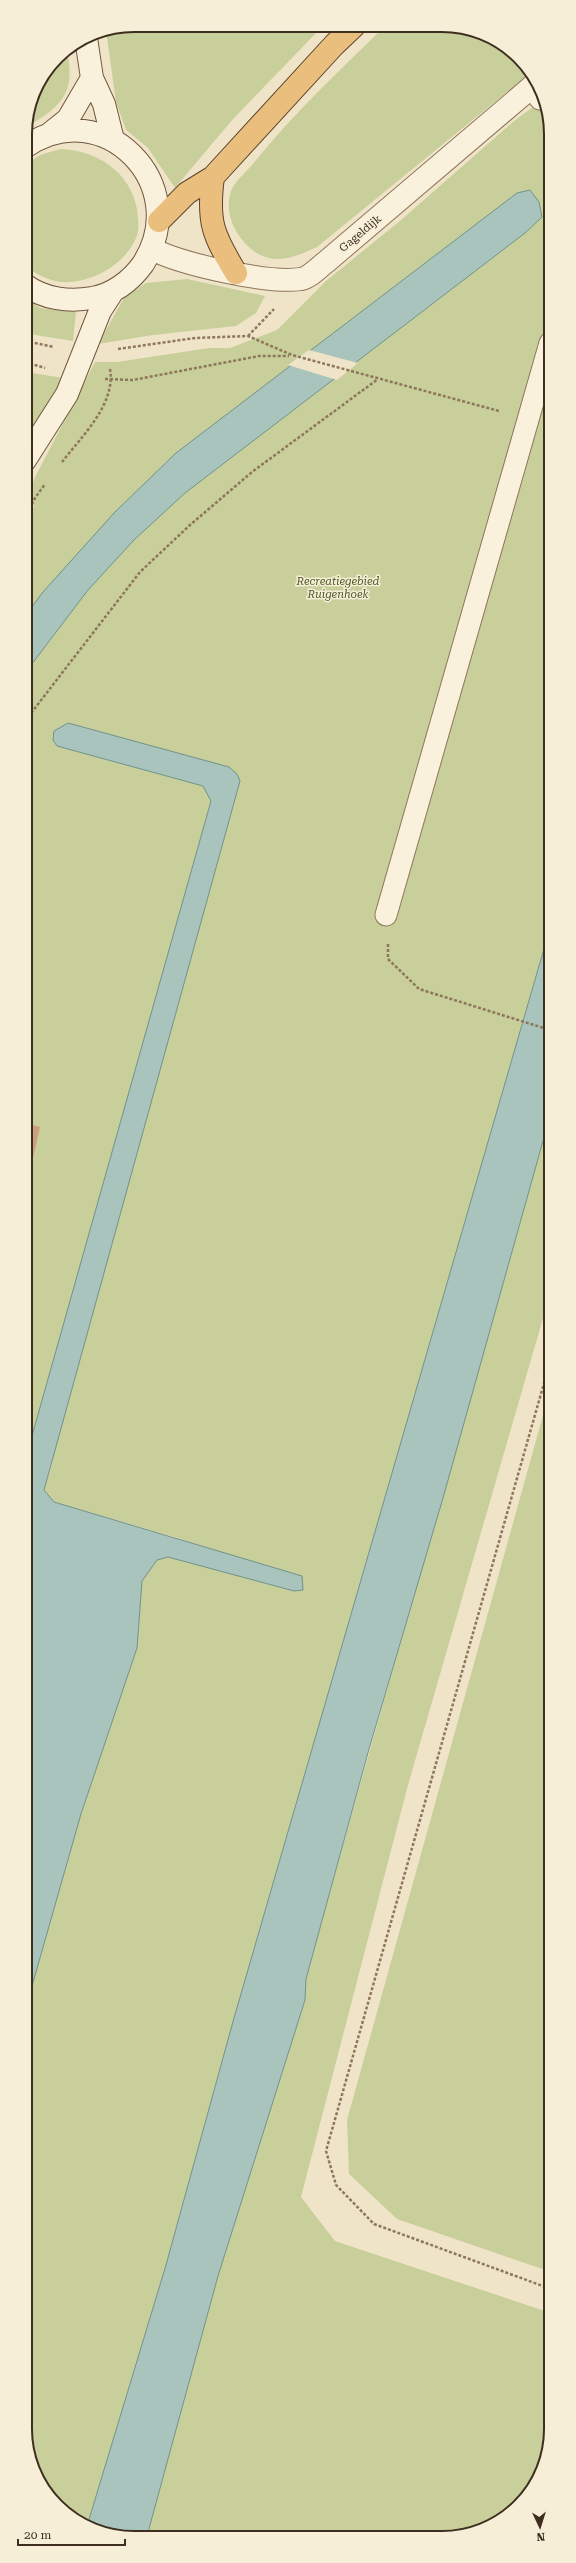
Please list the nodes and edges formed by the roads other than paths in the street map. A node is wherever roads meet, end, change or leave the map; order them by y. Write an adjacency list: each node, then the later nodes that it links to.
1 (348, 32): 8 (highway)
2 (87, 44): 3 (main road)
3 (92, 78): 5 (main road); 6 (main road)
4 (534, 91): 11 (main road, Gageldijk)
5 (48, 135): 6 (main road); 7 (main road)
6 (113, 140): 9 (main road)
7 (32, 143)
8 (213, 177): 9 (highway); 11 (highway)
9 (159, 221): 10 (main road)
10 (152, 249): 11 (main road, Gageldijk); 13 (main road)
11 (236, 273)
12 (32, 289): 13 (main road)
13 (113, 291): 15 (main road)
14 (544, 364): 16 (lane)
15 (32, 449)
16 (386, 915)

